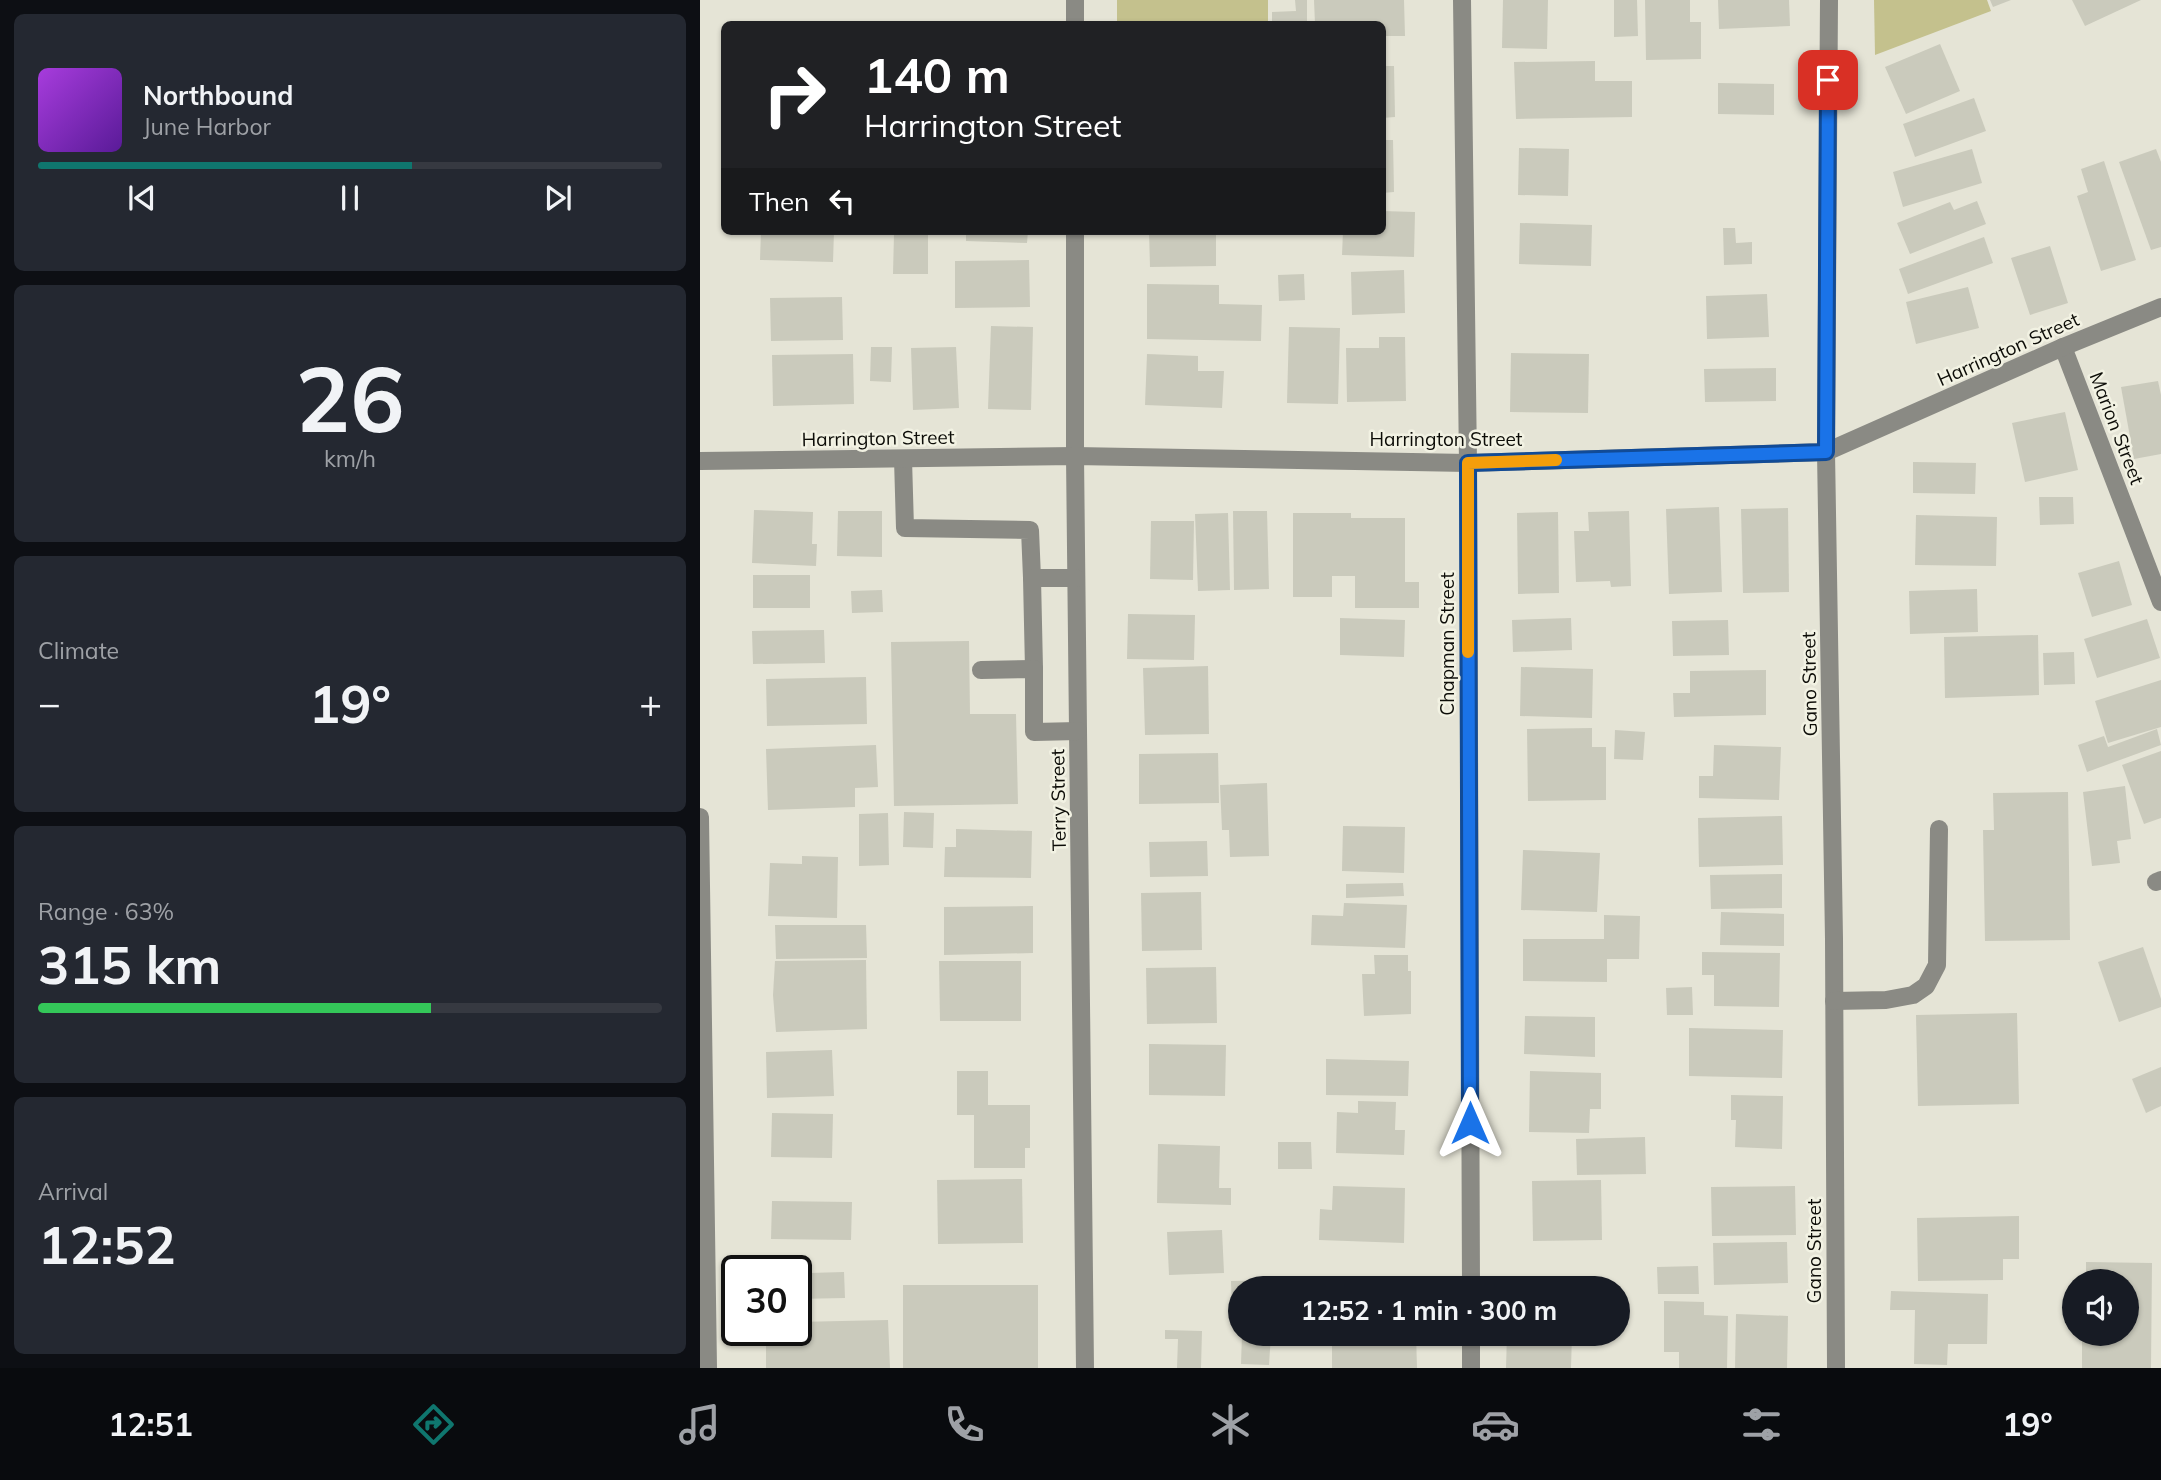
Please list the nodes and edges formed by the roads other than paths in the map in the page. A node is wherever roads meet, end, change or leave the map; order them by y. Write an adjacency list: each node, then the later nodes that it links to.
1 (1075, 0): 4 (street)
2 (1462, 0): 12 (street, Chapman Street)
3 (1829, 0): 8 (street, Gano Street)
4 (1075, 21)
5 (1075, 235): 9 (street, Terry Street)
6 (2161, 307): 7 (street, Harrington Street)
7 (2063, 347): 8 (street, Harrington Street); 15 (street, Marion Street)
8 (1826, 452): 12 (street, Harrington Street); 21 (street, Gano Street)
9 (1075, 456): 10 (street, Harrington Street); 12 (street, Harrington Street); 14 (street, Terry Street)
10 (903, 459): 11 (street, Harrington Street); 13 (street)
11 (700, 461)
12 (1468, 463): 22 (street, Chapman Street)
13 (1032, 578): 14 (street); 16 (street)
14 (1076, 578): 18 (street, Terry Street)
15 (2161, 602)
16 (1034, 669): 17 (street); 18 (street)
17 (981, 670)
18 (1078, 731): 25 (street, Terry Street)
19 (700, 817): 24 (street)
20 (1939, 829): 21 (street)
21 (1834, 1001): 27 (street, Gano Street)
22 (1471, 1276)
23 (1471, 1346): 26 (street)
24 (708, 1368)
25 (1086, 1368)
26 (1471, 1368)
27 (1836, 1368)

